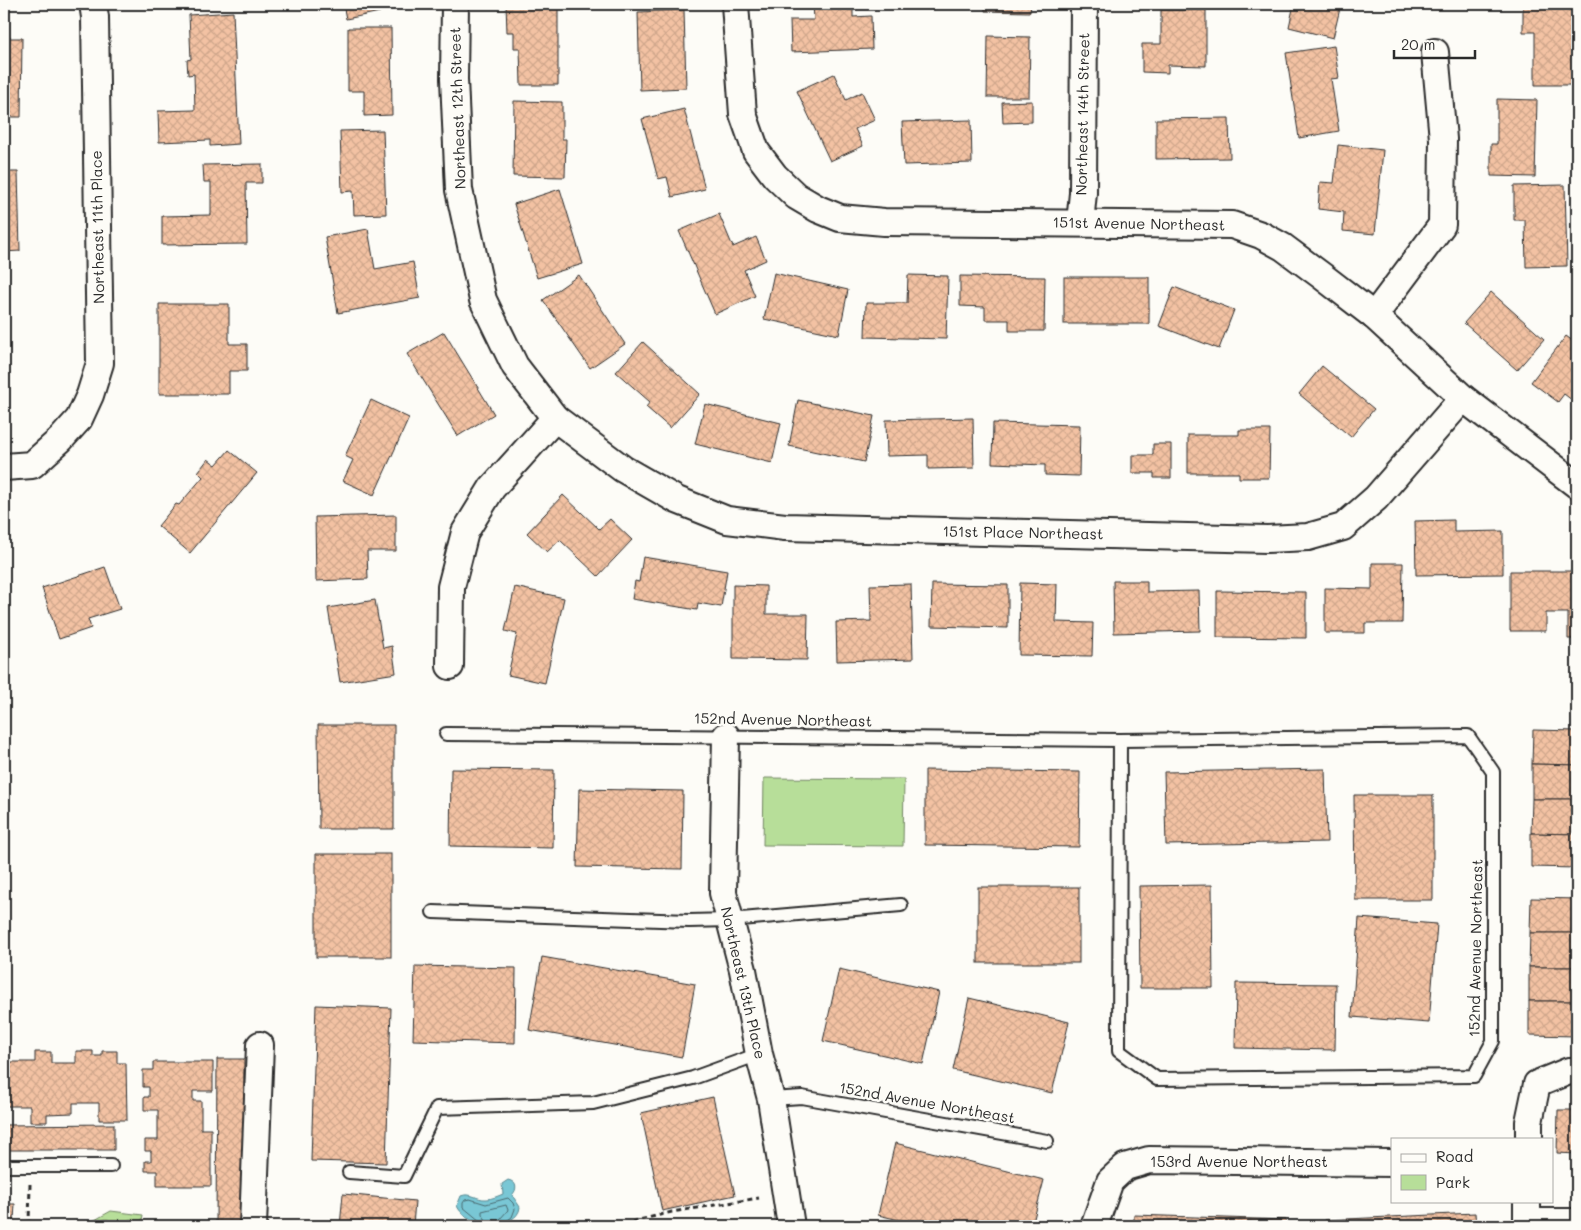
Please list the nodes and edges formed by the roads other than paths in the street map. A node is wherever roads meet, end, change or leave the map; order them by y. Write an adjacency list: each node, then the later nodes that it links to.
1 (93, 4): 10 (street, Northeast 11th Place)
2 (455, 4): 9 (street, Northeast 12th Street)
3 (735, 4): 6 (street, 151st Avenue Northeast)
4 (1084, 4): 6 (street, Northeast 14th Street)
5 (1435, 52): 7 (street)
6 (1080, 223): 7 (street, 151st Avenue Northeast)
7 (1374, 316): 8 (street, 151st Avenue Northeast)
8 (1463, 398): 9 (street, 151st Place Northeast); 11 (street, 151st Avenue Northeast)
9 (555, 418): 12 (street)
10 (4, 467)
11 (1577, 485)
12 (450, 666)
13 (446, 734): 14 (lane, 152nd Avenue Northeast)
14 (726, 736): 15 (lane, 152nd Avenue Northeast); 18 (street, Northeast 13th Place)
15 (1120, 740): 15 (lane, 152nd Avenue Northeast)
16 (901, 904): 18 (lane)
17 (433, 912): 18 (lane)
18 (730, 920): 20 (street, Northeast 13th Place)
19 (260, 1045): 31 (street)
20 (759, 1054): 22 (street, Northeast 13th Place); 28 (lane)
21 (1577, 1071): 23 (street)
22 (771, 1099): 24 (lane, 152nd Avenue Northeast); 32 (street, Northeast 13th Place)
23 (1529, 1138)
24 (1047, 1141)
25 (1391, 1163): 33 (street, 153rd Avenue Northeast)
26 (4, 1166): 27 (lane)
27 (111, 1166)
28 (349, 1172)
29 (1527, 1214): 30 (lane)
30 (1577, 1215)
31 (253, 1226)
32 (792, 1226)
33 (1094, 1226)

